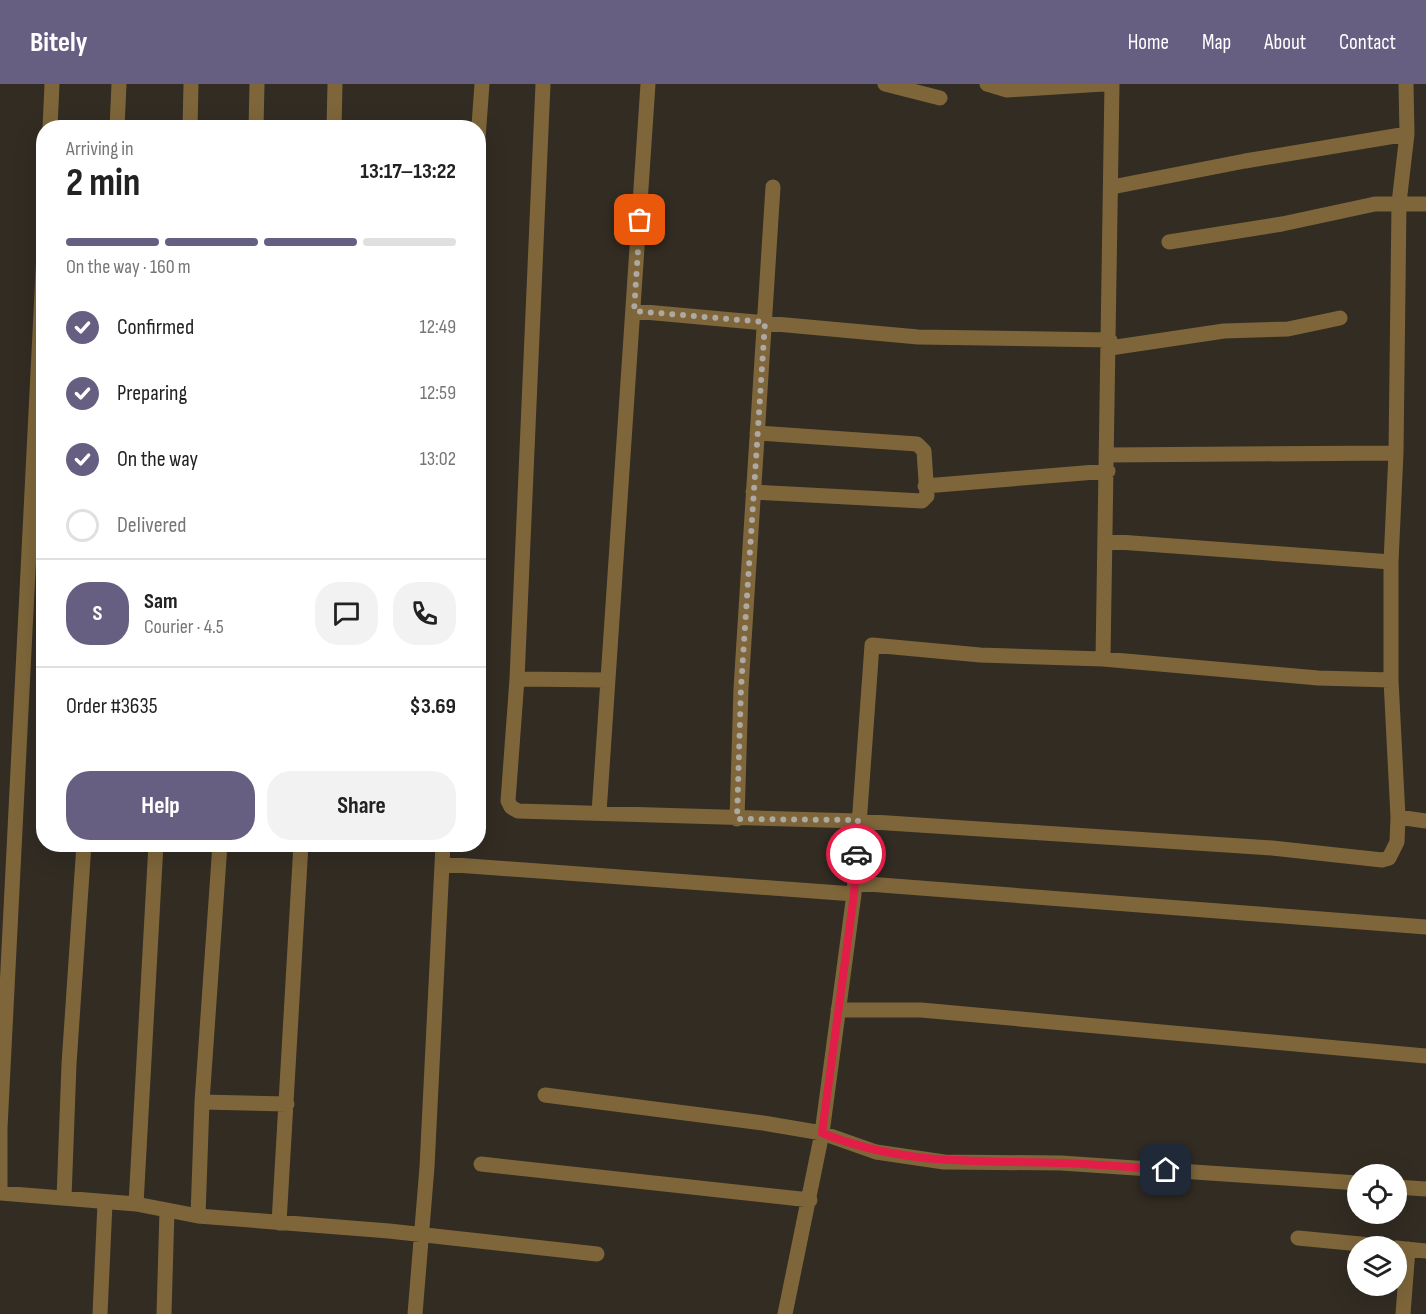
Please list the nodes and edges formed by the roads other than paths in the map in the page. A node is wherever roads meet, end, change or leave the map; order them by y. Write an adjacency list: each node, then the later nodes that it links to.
1 (52, 84): 15 (street)
2 (119, 84): 16 (street)
3 (191, 84): 17 (street)
4 (257, 84): 18 (street)
5 (335, 84): 19 (street)
6 (482, 84): 20 (street)
7 (543, 84): 41 (street)
8 (648, 84): 27 (street)
9 (885, 84): 14 (street)
10 (987, 84): 11 (street)
11 (1104, 84)
12 (1112, 84): 23 (street)
13 (1406, 84): 21 (street)
14 (940, 98)
15 (50, 120)
16 (117, 120)
17 (190, 120)
18 (255, 120)
19 (334, 120)
20 (479, 120)
21 (1407, 134): 23 (street); 24 (street)
22 (773, 187): 29 (street)
23 (1112, 187): 30 (street)
24 (1399, 203): 25 (street); 26 (street); 33 (street)
25 (1426, 204)
26 (1169, 242)
27 (634, 311): 29 (street); 42 (street)
28 (1340, 318): 30 (street)
29 (765, 322): 30 (street); 32 (street)
30 (1110, 344): 34 (street)
31 (36, 422): 67 (street)
32 (757, 433): 36 (street); 37 (street)
33 (1396, 453): 34 (street); 39 (street)
34 (1108, 455): 35 (street)
35 (1107, 471): 36 (street); 38 (street)
36 (926, 486): 37 (street)
37 (753, 492): 46 (street)
38 (1105, 541): 39 (street); 40 (street)
39 (1391, 562): 43 (street)
40 (1103, 659): 43 (street); 47 (street)
41 (517, 679): 42 (street); 44 (street)
42 (608, 680): 44 (street)
43 (1391, 680): 45 (street)
44 (599, 813): 46 (street)
45 (1398, 817): 47 (street); 48 (street)
46 (737, 819): 47 (street)
47 (858, 820): 55 (street)
48 (1426, 821)
49 (83, 852): 67 (street)
50 (156, 852): 70 (street)
51 (219, 852): 60 (street)
52 (301, 852): 61 (street)
53 (443, 852): 54 (street)
54 (442, 864): 55 (street); 74 (street)
55 (854, 889): 56 (street); 57 (street)
56 (1426, 927)
57 (838, 1010): 58 (street); 62 (street)
58 (1426, 1056)
59 (545, 1095): 62 (street)
60 (202, 1102): 61 (street); 72 (street)
61 (287, 1104): 73 (street)
62 (822, 1133): 64 (street); 68 (street)
63 (481, 1164): 68 (street)
64 (1347, 1182)
65 (1407, 1188): 66 (street)
66 (1426, 1189)
67 (64, 1198): 69 (street)
68 (810, 1200): 84 (street)
69 (105, 1203): 70 (street); 81 (street)
70 (136, 1204): 71 (street)
71 (167, 1210): 72 (street); 82 (street)
72 (198, 1216): 73 (street)
73 (279, 1223): 74 (street)
74 (421, 1235): 79 (street); 83 (street)
75 (1298, 1238): 76 (street)
76 (1347, 1243)
77 (1407, 1249): 78 (street)
78 (1426, 1251)
79 (597, 1254)
80 (1403, 1296): 85 (street)
81 (100, 1314)
82 (164, 1314)
83 (415, 1314)
84 (785, 1314)
85 (1403, 1314)

